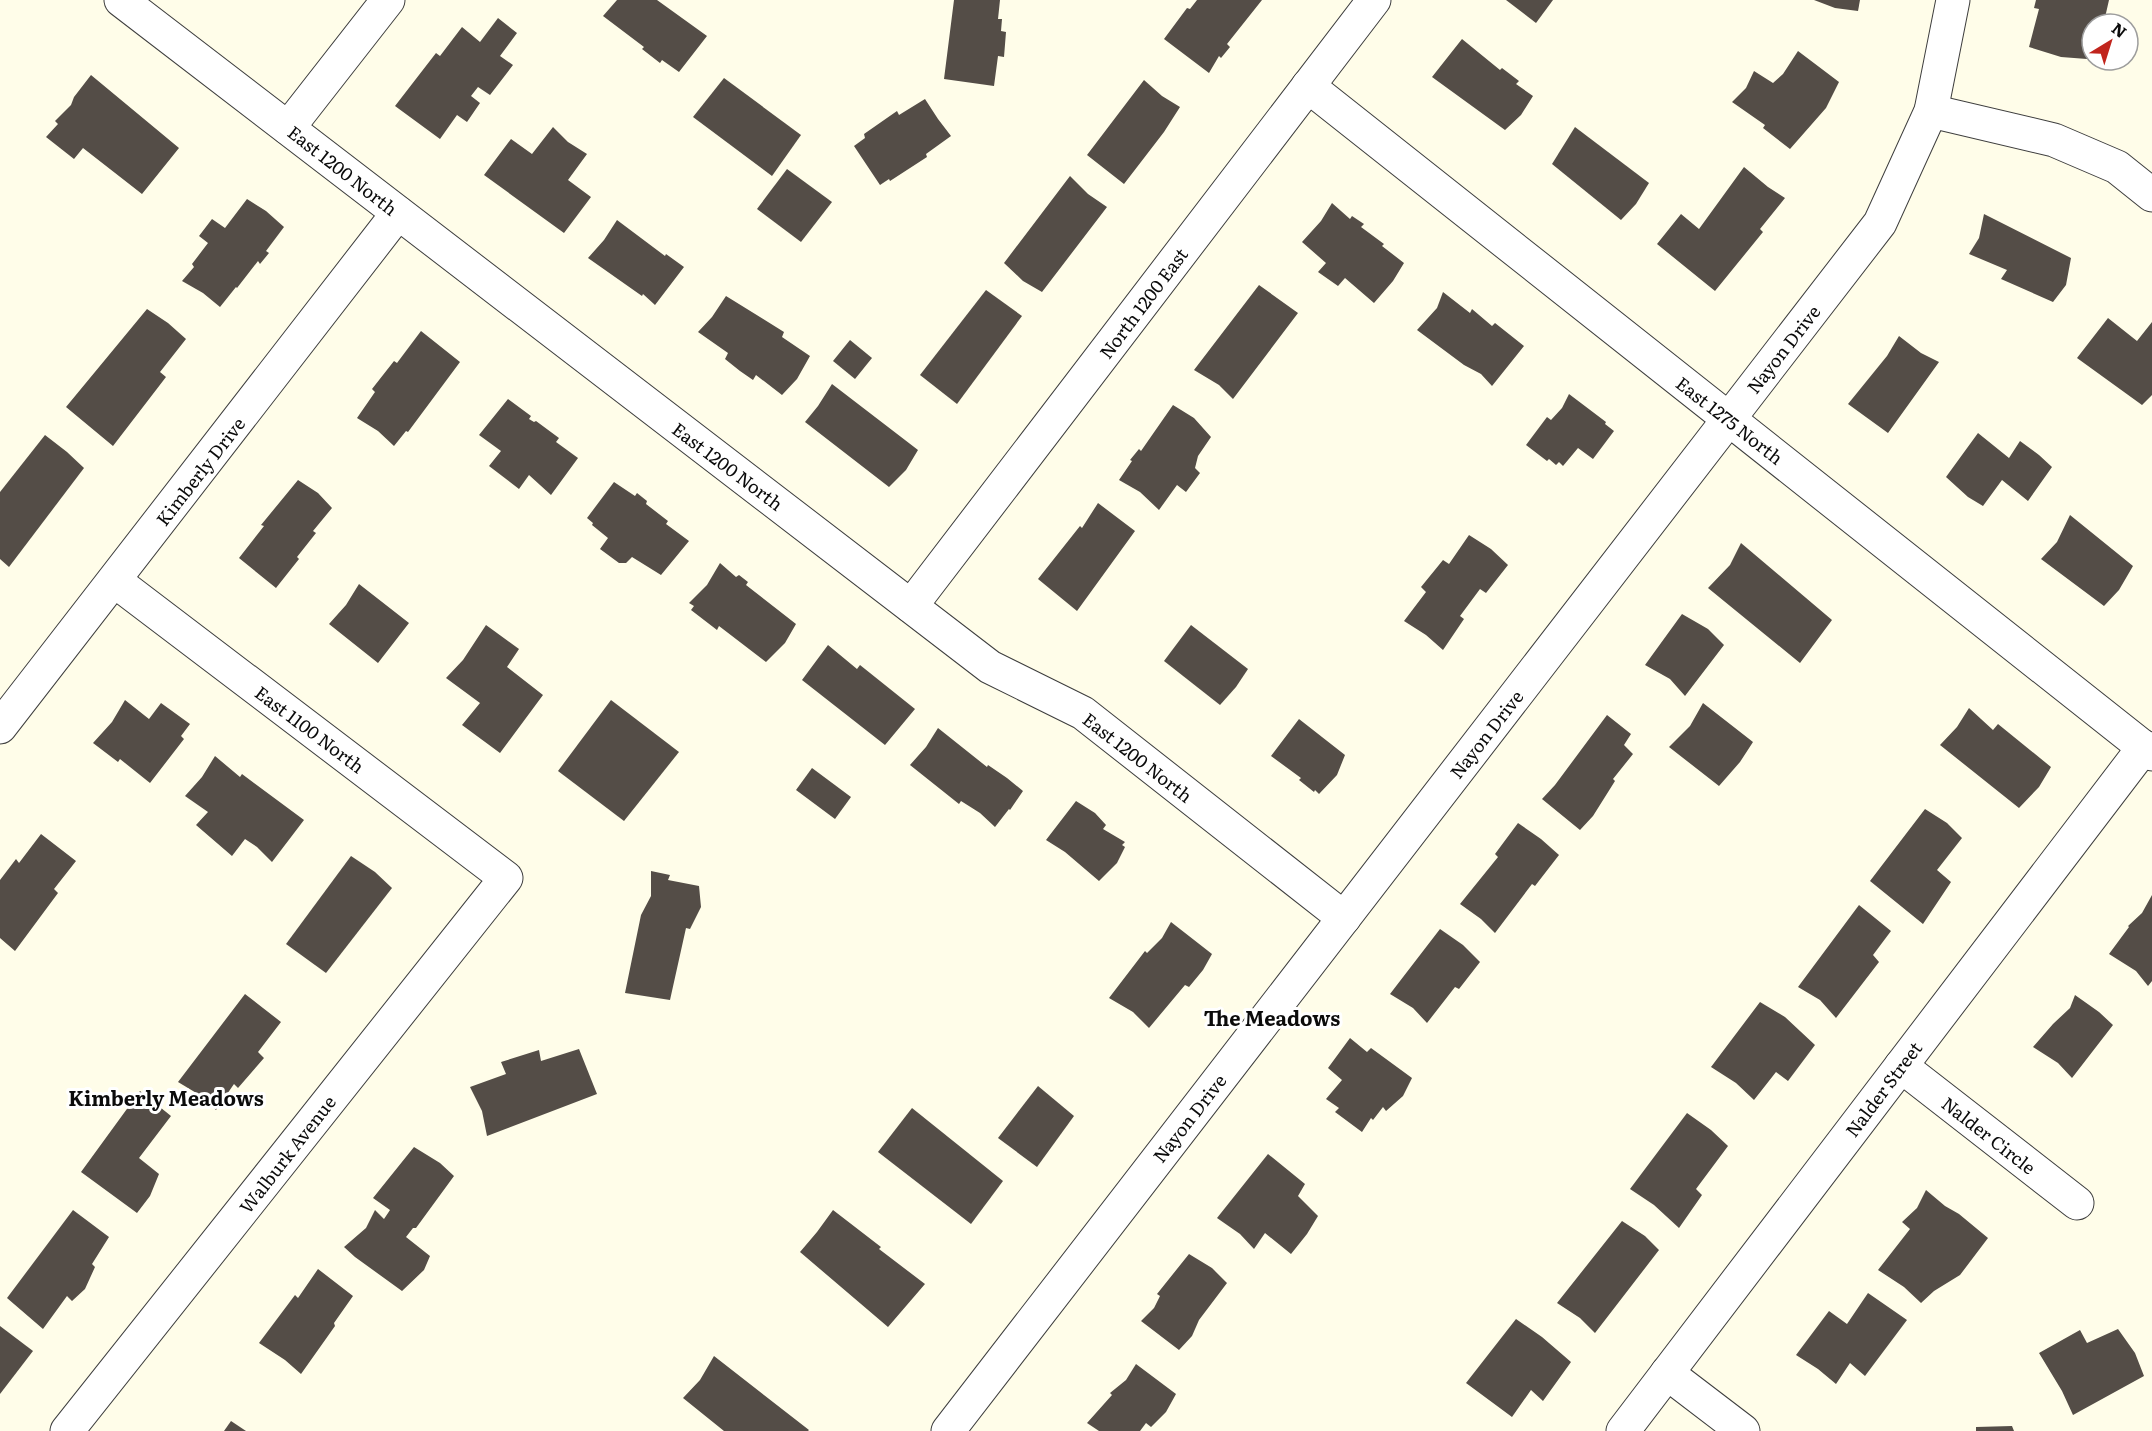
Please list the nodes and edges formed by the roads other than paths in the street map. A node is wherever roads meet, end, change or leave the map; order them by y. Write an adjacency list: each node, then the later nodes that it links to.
1 (121, 0): 7 (street, East 1200 North)
2 (388, 0): 7 (street)
3 (1374, 0): 5 (street, North 1200 East)
4 (1953, 0): 6 (street, Nayon Drive)
5 (1308, 86): 10 (street, East 1275 North); 12 (street, North 1200 East)
6 (1931, 111): 8 (street); 10 (street, Nayon Drive)
7 (288, 128): 9 (street, East 1200 North)
8 (2152, 195)
9 (398, 213): 11 (street, Kimberly Drive); 12 (street, East 1200 North)
10 (1729, 419): 14 (street, East 1275 North); 16 (street, Nayon Drive)
11 (115, 581): 13 (street, Kimberly Drive); 15 (street, East 1100 North)
12 (911, 606): 16 (street, East 1200 North)
13 (0, 727)
14 (2148, 750): 17 (street, Nalder Street)
15 (506, 878): 20 (street, Walburk Avenue)
16 (1344, 918): 21 (street, Nayon Drive)
17 (1901, 1066): 18 (street, Nalder Circle); 19 (street, Nalder Street)
18 (2077, 1203)
19 (1667, 1373): 22 (street, Nalder Street); 23 (street)
20 (68, 1431)
21 (948, 1431)
22 (1623, 1431)
23 (1743, 1431)

